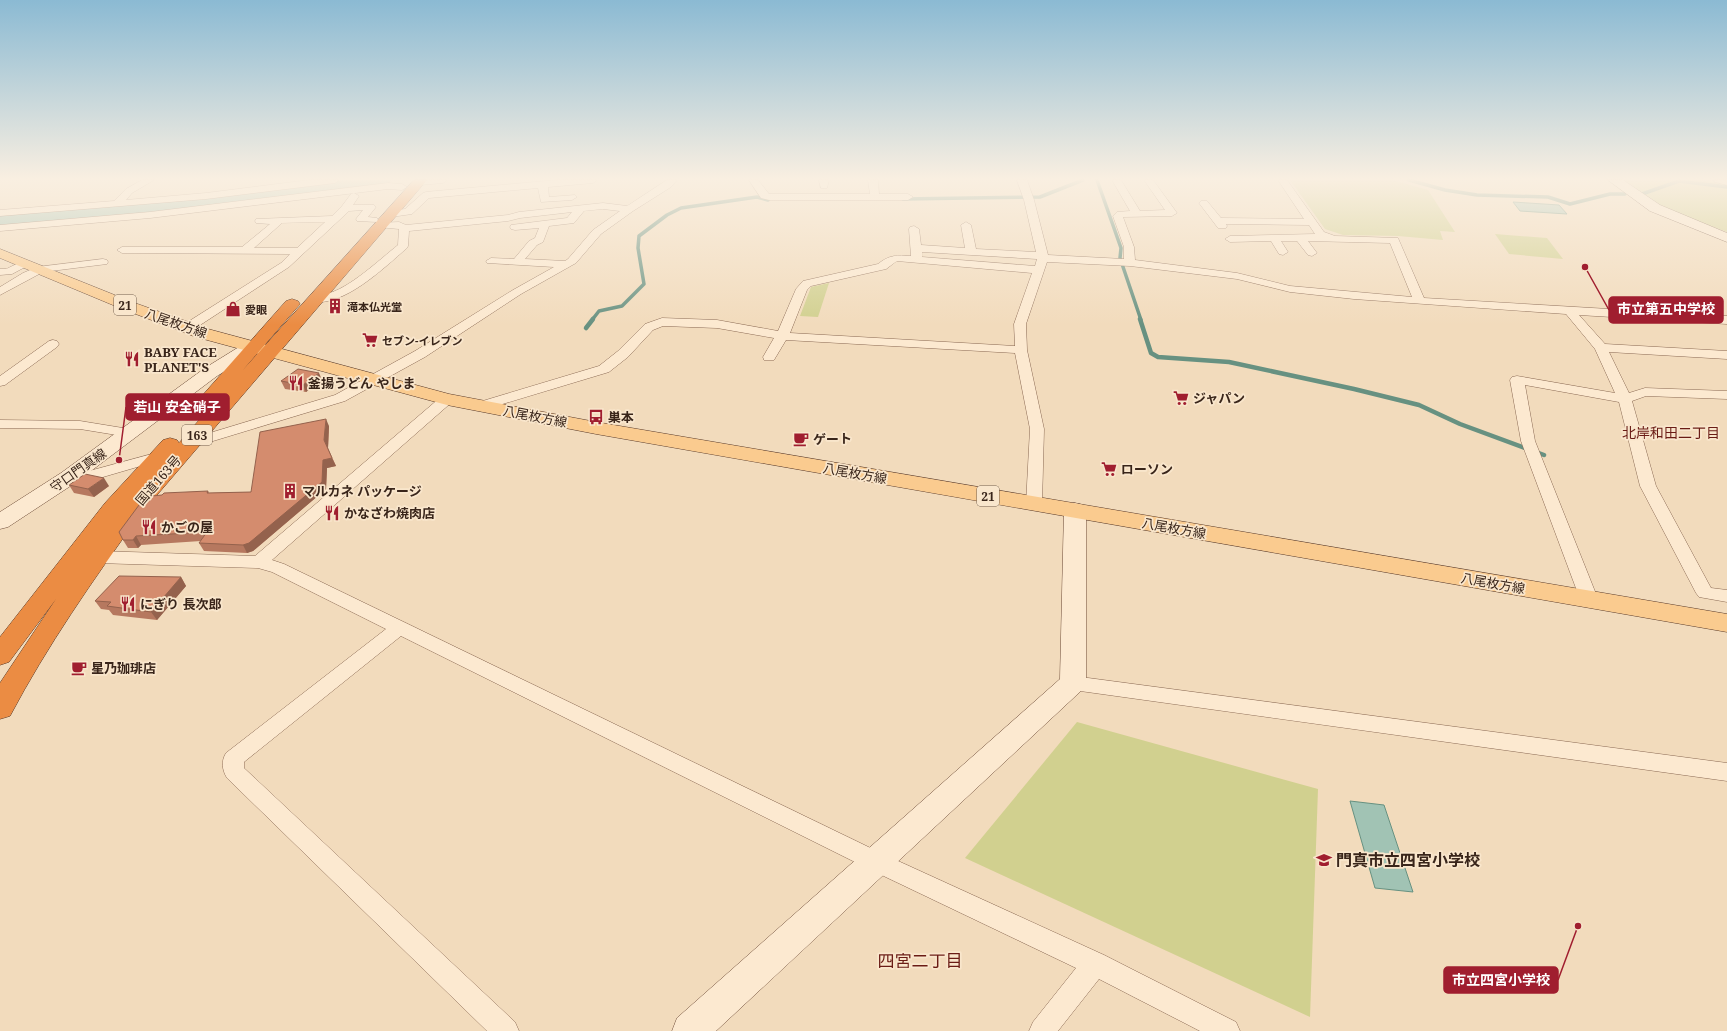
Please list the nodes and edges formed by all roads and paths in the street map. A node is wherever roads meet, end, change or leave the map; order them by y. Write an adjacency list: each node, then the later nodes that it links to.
1 (271, 228): 21 (street)
2 (325, 228): 22 (street)
3 (380, 228): 47 (highway, 国道163号 / 163)
4 (382, 228): 39 (highway, 国道163号 / 163)
5 (392, 228): 39 (street)
6 (544, 228): 31 (street)
7 (602, 228): 34 (street)
8 (967, 228): 23 (street)
9 (1036, 228): 27 (street)
10 (1122, 228): 33 (street)
11 (1316, 228): 16 (street)
12 (1703, 228): 18 (street)
13 (914, 229): 19 (street)
14 (1273, 237): 15 (street); 17 (street); 24 (street)
15 (1300, 237): 16 (street); 26 (street)
16 (1329, 237): 40 (street)
17 (1230, 238)
18 (1727, 238)
19 (916, 248): 23 (street); 28 (street)
20 (122, 250): 21 (street)
21 (245, 250): 22 (street)
22 (301, 251): 43 (street)
23 (971, 252): 27 (street)
24 (1283, 252)
25 (0, 253): 32 (main road, 八尾枚方線 / 21)
26 (1312, 253)
27 (1043, 257): 33 (street); 36 (street)
28 (917, 260): 36 (street); 44 (street)
29 (491, 261): 31 (street)
30 (103, 262): 35 (street)
31 (517, 262): 34 (street)
32 (25, 263): 35 (main road, 八尾枚方線 / 21); 37 (street)
33 (1130, 263): 40 (street)
34 (567, 264): 52 (street)
35 (41, 269): 38 (street); 43 (main road, 八尾枚方線 / 21)
36 (1040, 270): 48 (street)
37 (0, 272)
38 (0, 292)
39 (315, 299): 47 (highway, 国道163号 / 163)
40 (1419, 301): 41 (street)
41 (1569, 310): 42 (street); 46 (street)
42 (1727, 320)
43 (187, 328): 47 (main road, 八尾枚方線 / 21)
44 (782, 336): 48 (street); 50 (street); 58 (street)
45 (53, 344): 54 (street)
46 (1601, 348): 49 (street); 56 (street)
47 (262, 349): 51 (street, 守口門真線); 52 (main road, 八尾枚方線 / 21); 53 (highway, 国道163号 / 163); 61 (highway, 国道163号 / 163)
48 (1021, 350): 64 (street)
49 (1727, 355)
50 (769, 357)
51 (200, 380): 53 (street); 60 (street, 守口門真線)
52 (373, 380): 57 (main road, 八尾枚方線 / 21); 61 (street)
53 (224, 381): 62 (highway, 国道163号 / 163)
54 (0, 382)
55 (1727, 395): 56 (street)
56 (1625, 399): 69 (street); 70 (street)
57 (446, 400): 58 (main road, 八尾枚方線 / 21); 68 (street)
58 (481, 406): 64 (main road, 八尾枚方線 / 21)
59 (0, 424): 60 (street)
60 (129, 433): 63 (street, 守口門真線)
61 (190, 443): 62 (street); 67 (highway, 国道163号 / 163)
62 (157, 457): 63 (street); 73 (highway, 国道163号 / 163)
63 (68, 478): 66 (street, 守口門真線)
64 (1034, 504): 65 (main road, 八尾枚方線 / 21)
65 (1075, 510): 70 (main road, 八尾枚方線 / 21); 74 (street)
66 (0, 522)
67 (97, 556): 68 (street); 75 (highway, 国道163号 / 163)
68 (258, 562): 72 (street)
69 (1727, 596)
70 (1589, 599): 71 (main road, 八尾枚方線 / 21)
71 (1727, 623)
72 (399, 628): 77 (street); 79 (street)
73 (0, 655)
74 (1073, 683): 76 (street); 77 (street)
75 (0, 708)
76 (1727, 772)
77 (877, 862): 78 (street); 80 (street)
78 (1095, 964): 81 (street); 82 (street)
79 (506, 1031)
80 (690, 1031)
81 (1042, 1031)
82 (1227, 1031)

